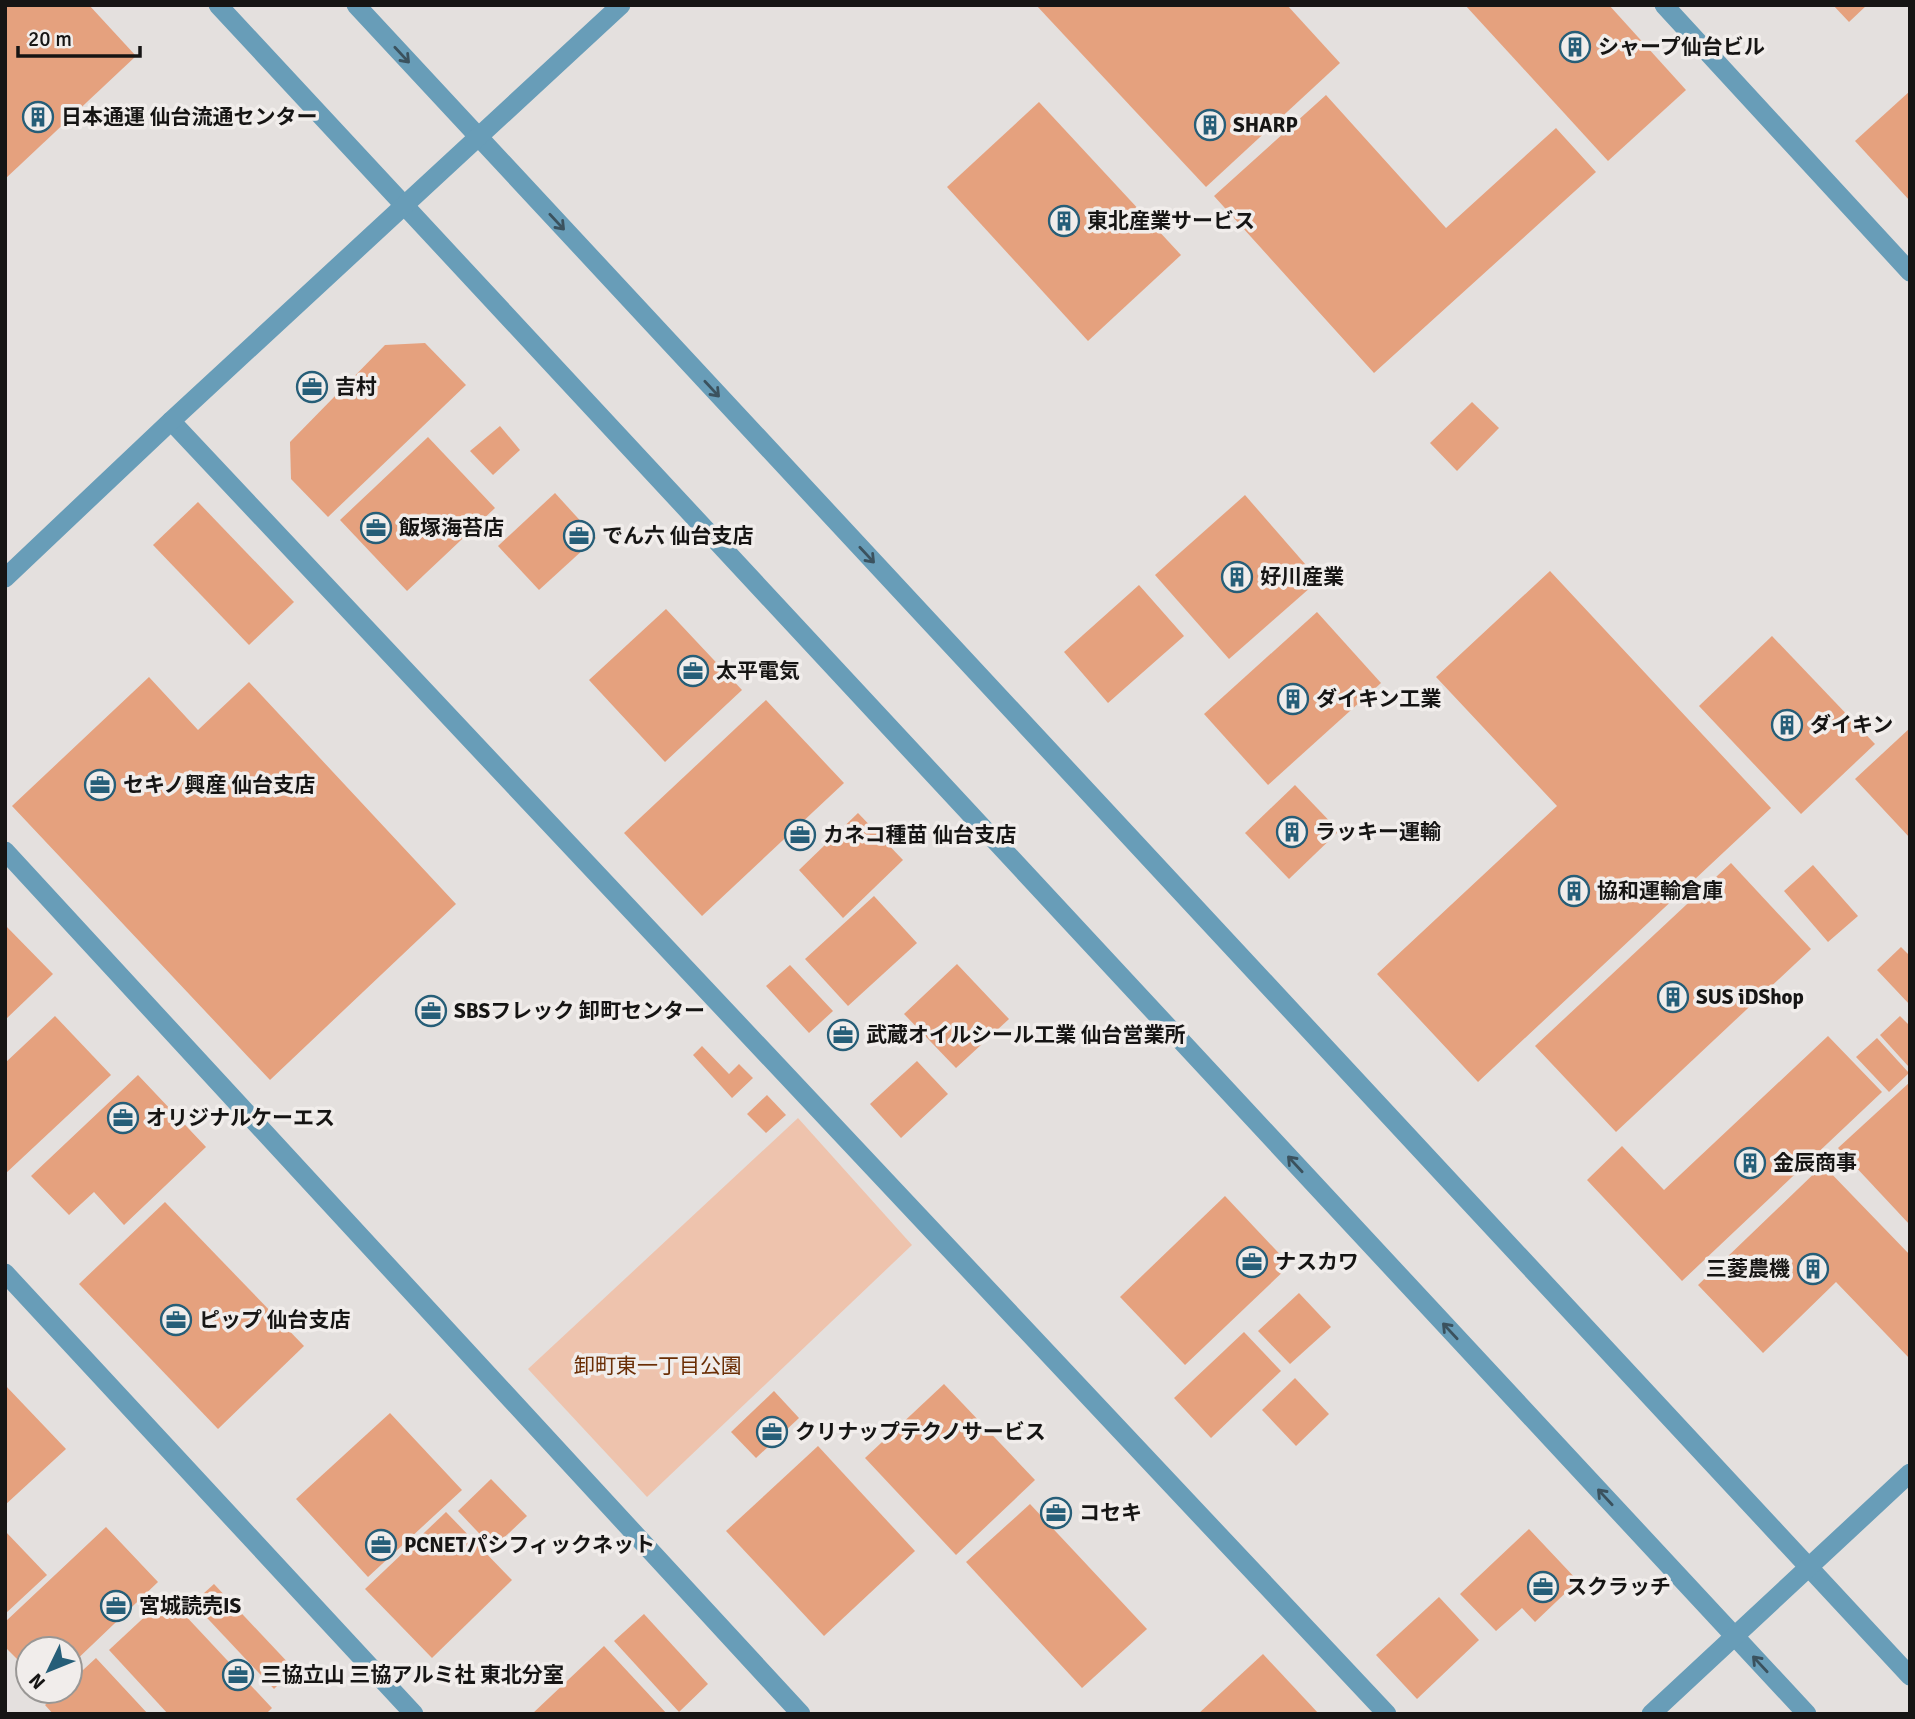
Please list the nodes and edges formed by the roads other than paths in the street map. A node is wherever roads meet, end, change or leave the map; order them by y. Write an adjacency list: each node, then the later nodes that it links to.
1 (218, 5): 6 (street)
2 (356, 5): 5 (street, one-way to 5)
3 (621, 5): 5 (street)
4 (1664, 5): 7 (street)
5 (478, 137): 6 (street); 13 (street, one-way to 13)
6 (404, 205): 8 (street); 14 (street, one-way to 6)
7 (1910, 272)
8 (171, 421): 9 (street); 18 (street)
9 (5, 578)
10 (5, 851): 17 (street)
11 (5, 1273): 16 (street)
12 (1910, 1472): 13 (street)
13 (1807, 1567): 14 (street); 15 (street)
14 (1734, 1635): 19 (street); 20 (street, one-way to 14)
15 (1910, 1676)
16 (414, 1714)
17 (801, 1714)
18 (1387, 1714)
19 (1651, 1714)
20 (1807, 1714)

